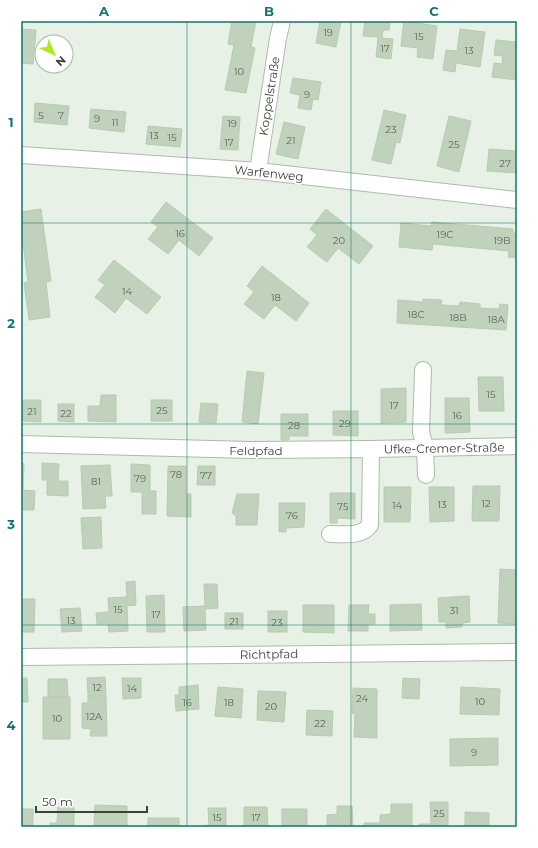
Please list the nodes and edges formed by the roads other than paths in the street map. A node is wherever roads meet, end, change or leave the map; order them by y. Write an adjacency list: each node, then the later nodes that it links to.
1 (282, 21): 3 (street, Koppelstraße)
2 (21, 155): 3 (street, Warfenweg)
3 (258, 171): 4 (street, Warfenweg)
4 (517, 200)
5 (423, 370): 8 (street)
6 (21, 444): 9 (street, Feldpfad)
7 (517, 446): 8 (street, Ufke-Cremer-Straße)
8 (425, 448): 9 (street, Ufke-Cremer-Straße); 10 (street)
9 (371, 449): 11 (street)
10 (426, 475)
11 (330, 534)
12 (517, 652): 13 (street, Richtpfad)
13 (21, 657)

